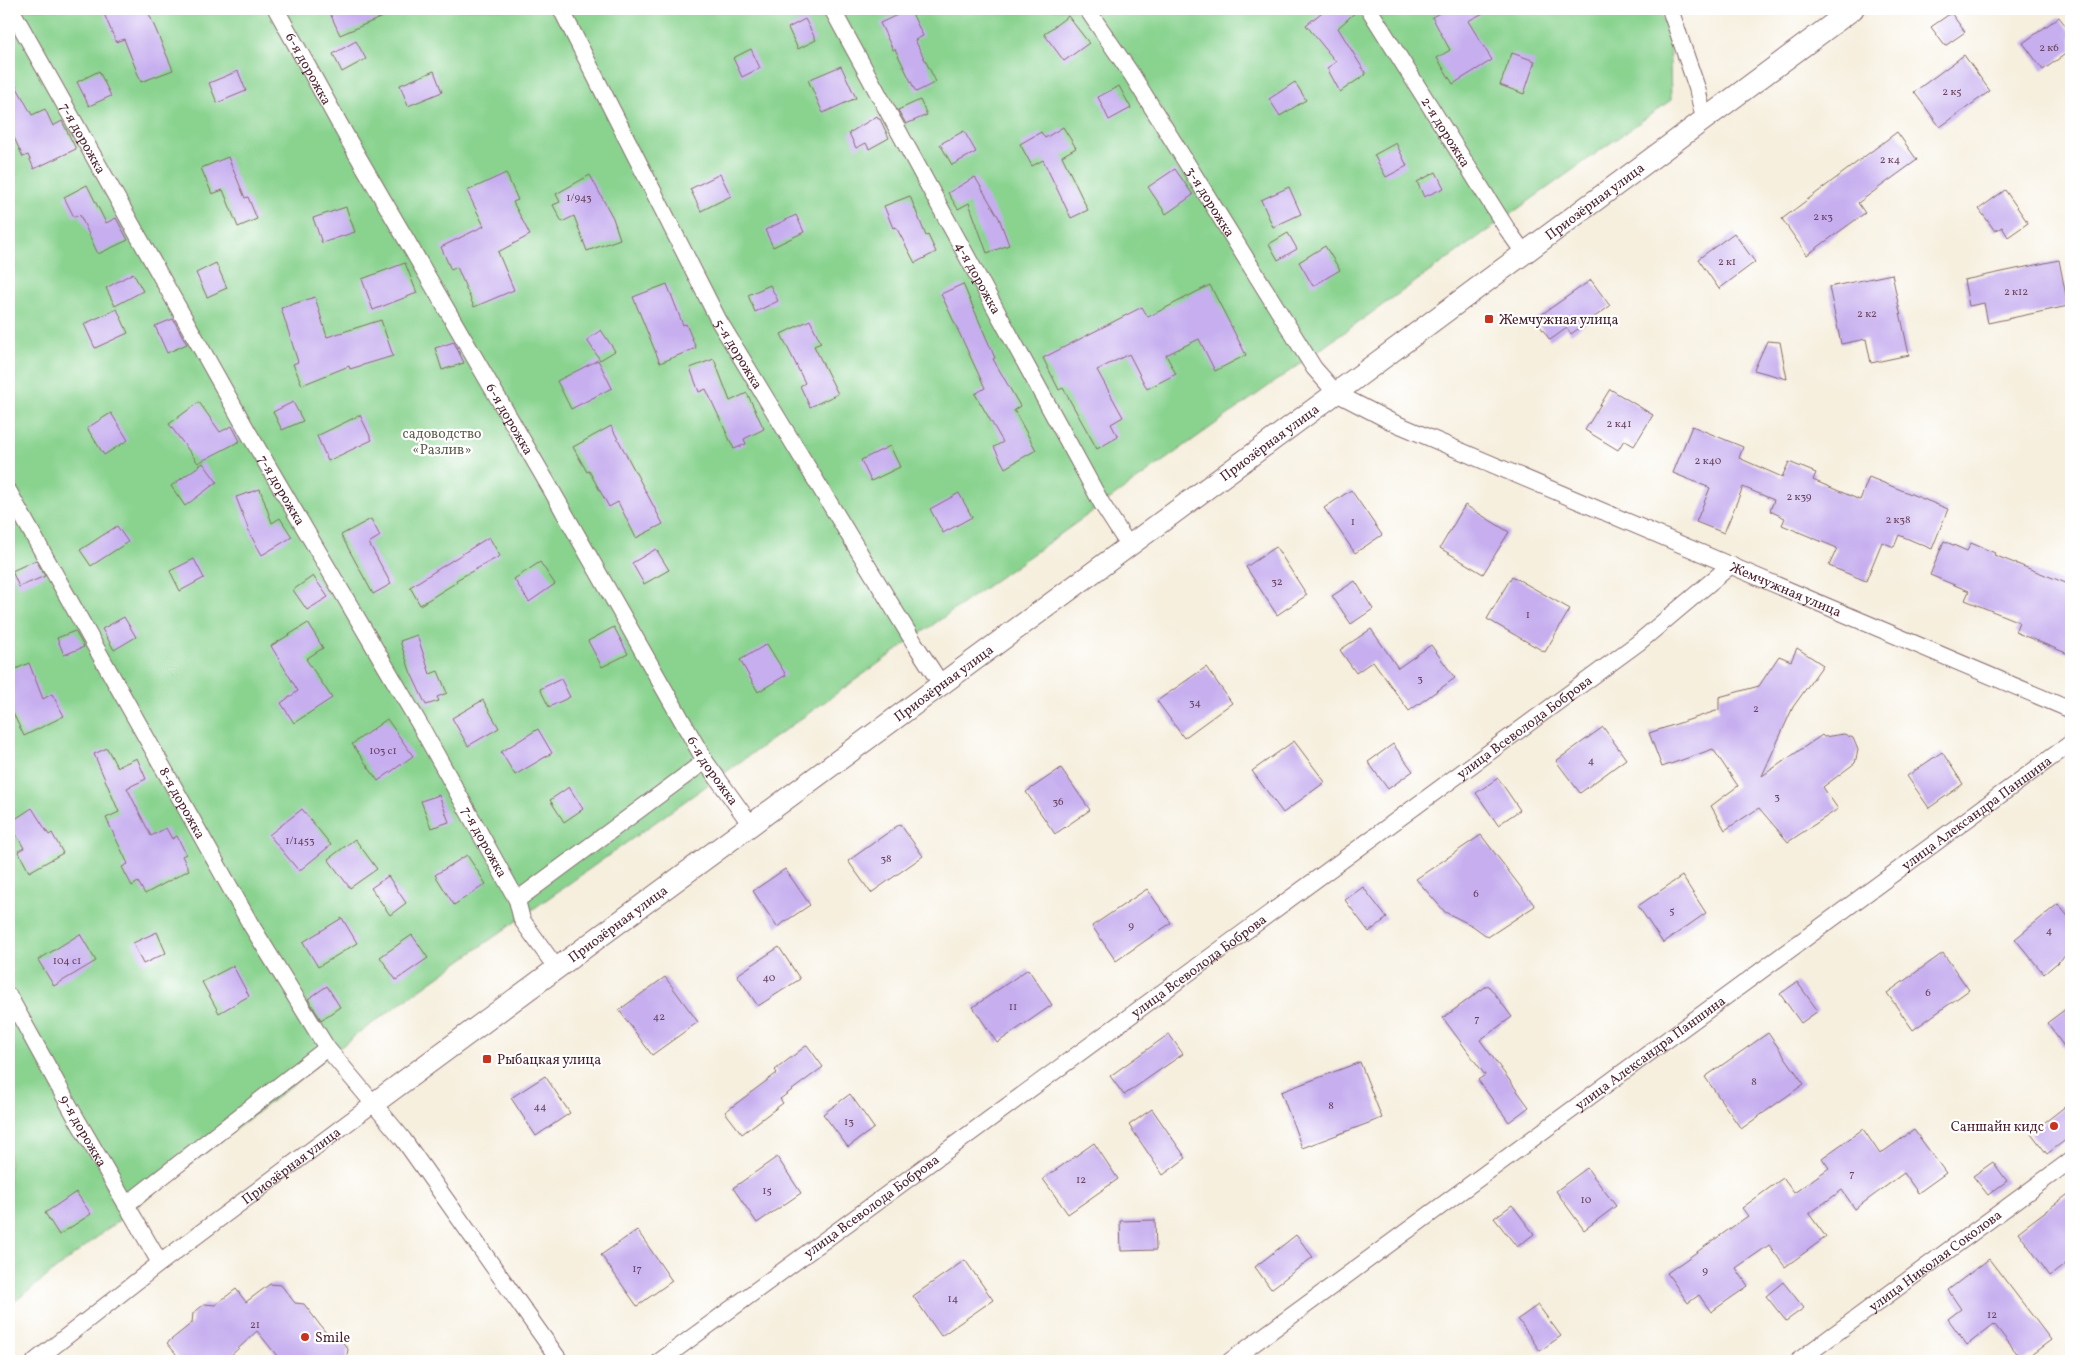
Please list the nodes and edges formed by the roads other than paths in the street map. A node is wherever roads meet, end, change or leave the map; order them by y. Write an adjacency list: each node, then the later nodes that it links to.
1 (11, 9): 20 (street, 7-я дорожка)
2 (276, 9): 18 (street, 6-я дорожка)
3 (561, 9): 15 (street, 5-я дорожка)
4 (832, 9): 13 (street, 4-я дорожка)
5 (1087, 9): 11 (street, 3-я дорожка)
6 (1369, 9): 10 (street, 2-я дорожка)
7 (1670, 9): 9 (street)
8 (1853, 9): 9 (street, Приозёрная улица)
9 (1704, 119): 10 (street, Приозёрная улица)
10 (1524, 253): 11 (street, Приозёрная улица)
11 (1336, 393): 13 (street, Приозёрная улица); 14 (street, Жемчужная улица)
12 (9, 492): 23 (street, 8-я дорожка)
13 (1129, 546): 15 (street, Приозёрная улица)
14 (1730, 565): 16 (street, Жемчужная улица); 30 (street, улица Всеволода Боброва)
15 (941, 684): 19 (street, Приозёрная улица)
16 (2071, 710)
17 (2071, 743): 31 (street, улица Александра Паншина)
18 (705, 761): 19 (street, 6-я дорожка); 20 (street)
19 (751, 826): 21 (street, Приозёрная улица)
20 (517, 900): 21 (street, 7-я дорожка)
21 (557, 969): 24 (street, Приозёрная улица)
22 (9, 996): 26 (street, 9-я дорожка)
23 (327, 1048): 24 (street, 8-я дорожка); 26 (street)
24 (373, 1104): 27 (street, Приозёрная улица); 29 (street)
25 (2071, 1160): 32 (street, улица Николая Соколова)
26 (126, 1205): 27 (street, 9-я дорожка)
27 (160, 1263): 28 (street, Приозёрная улица)
28 (36, 1361)
29 (560, 1361)
30 (660, 1361)
31 (1230, 1361)
32 (1798, 1361)

